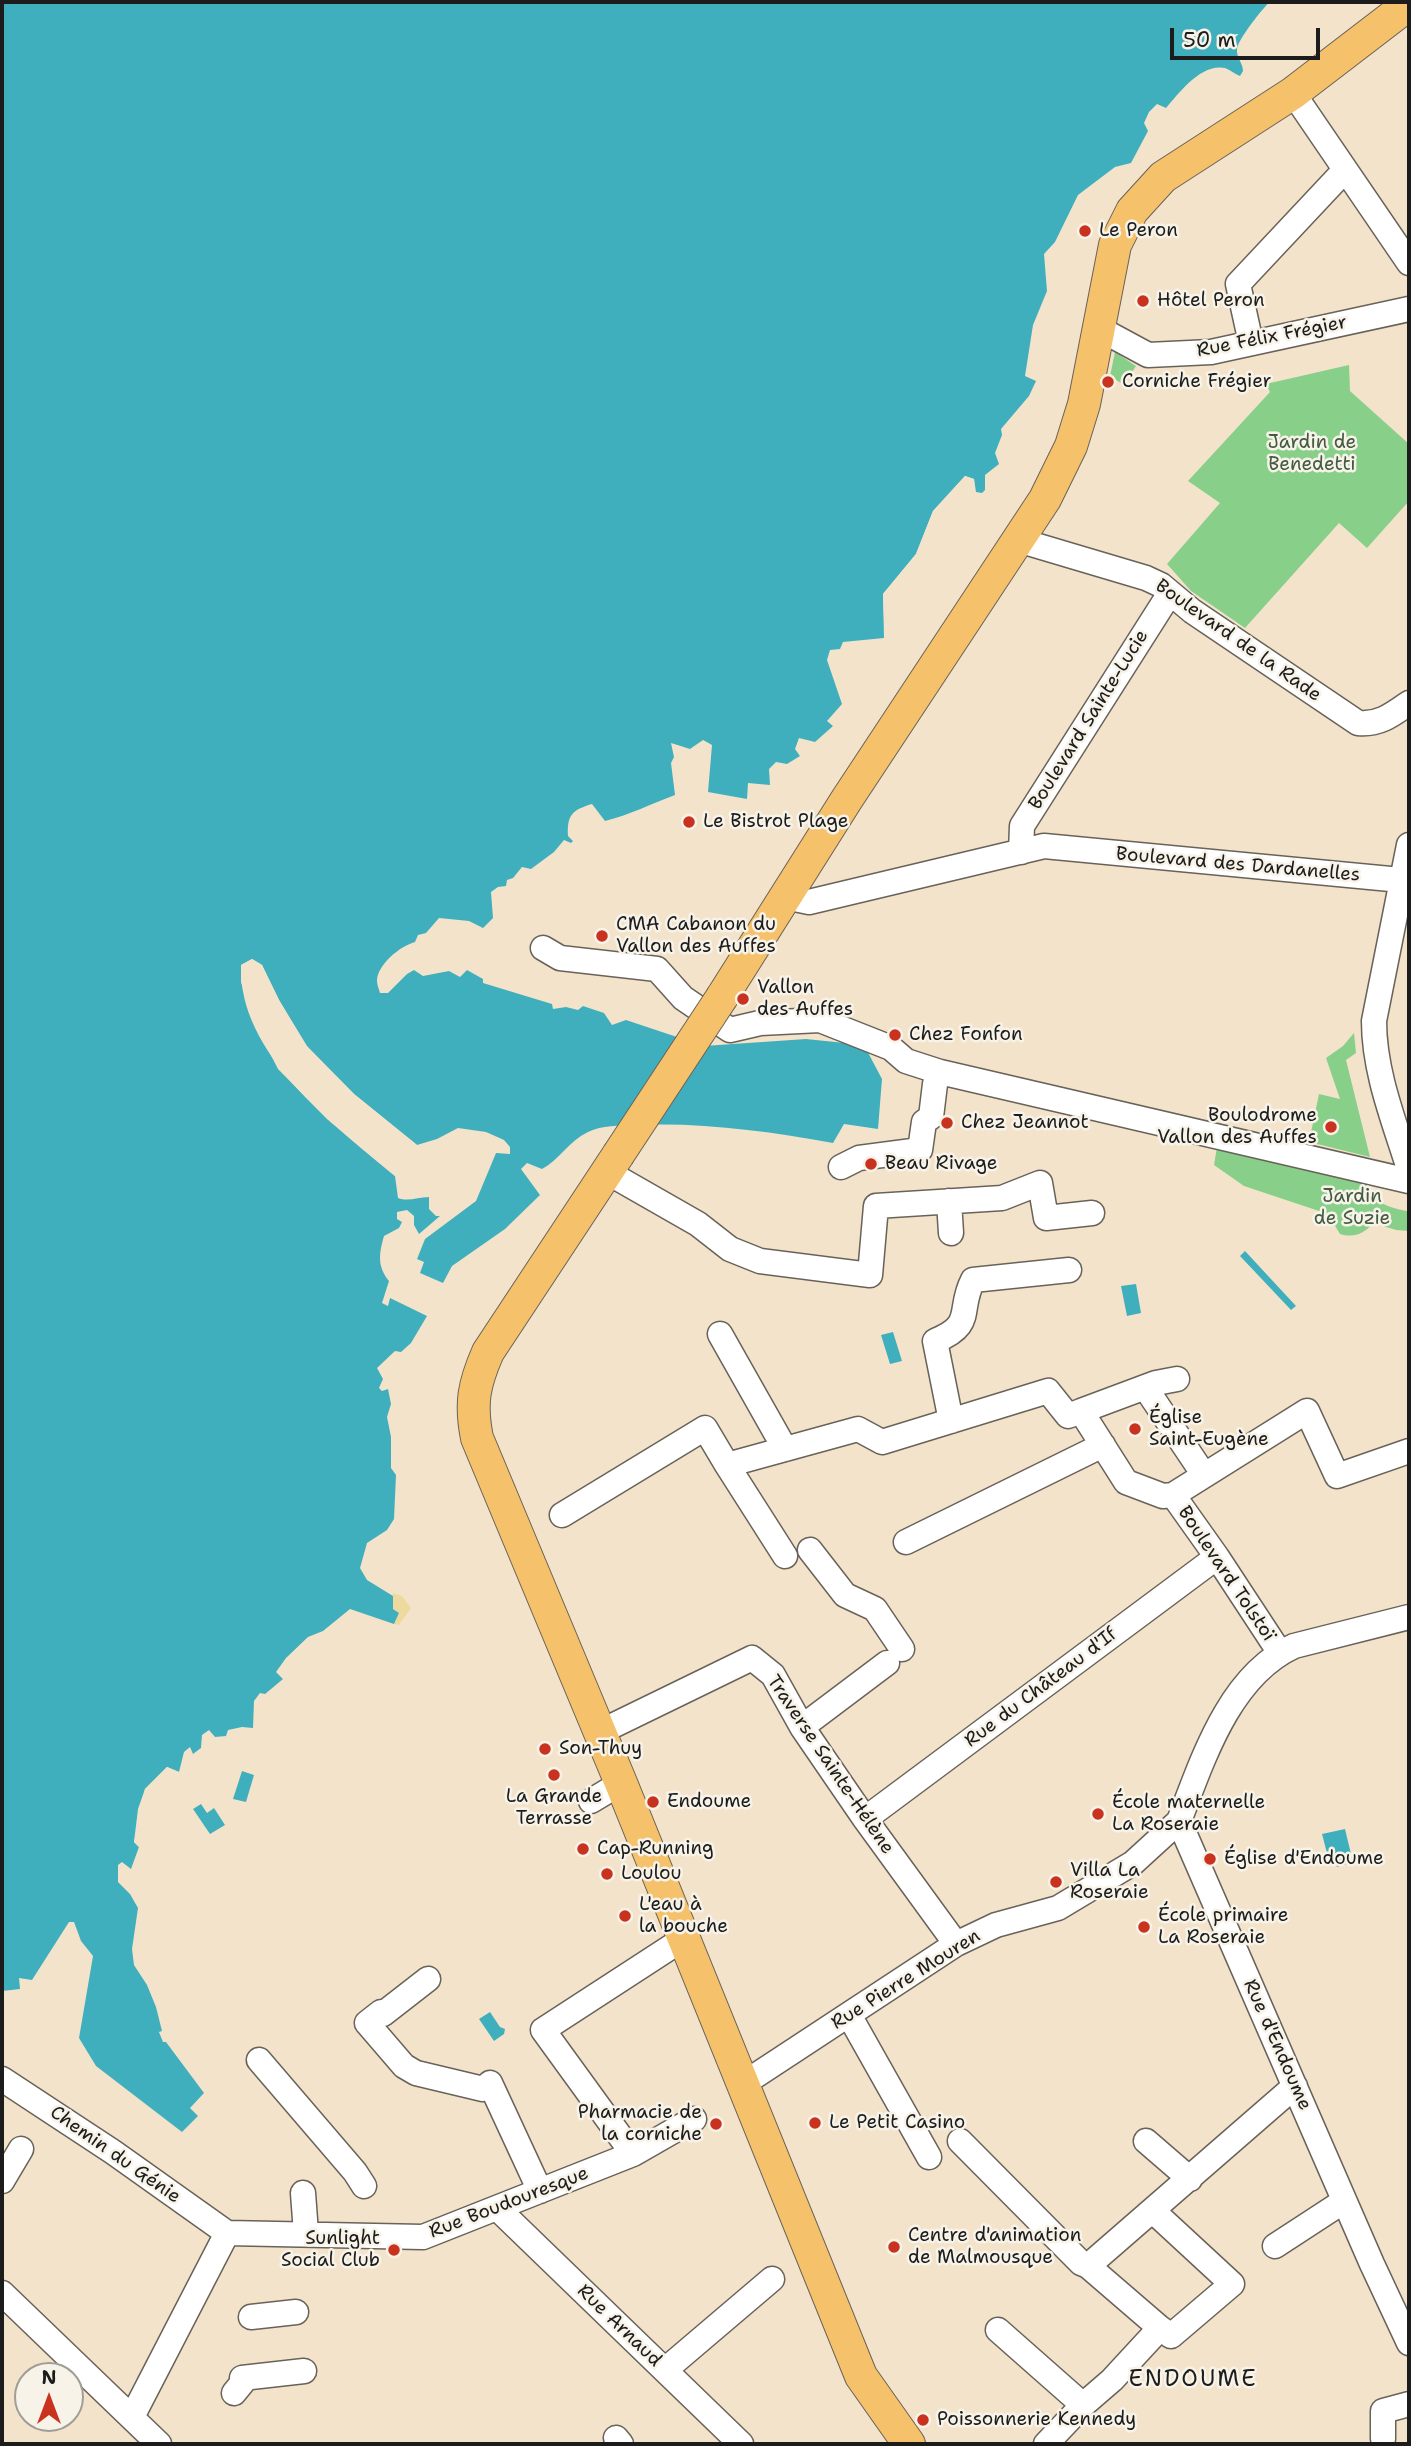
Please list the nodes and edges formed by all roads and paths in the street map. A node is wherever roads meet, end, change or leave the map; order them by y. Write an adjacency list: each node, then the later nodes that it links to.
1 (1409, 4): 2 (main road)
2 (1293, 93): 3 (street); 6 (main road)
3 (1345, 170): 4 (street); 7 (street)
4 (1409, 263)
5 (1409, 309): 7 (street, Rue Félix Frégier)
6 (1098, 328): 7 (street, Rue Félix Frégier); 8 (main road)
7 (1251, 343)
8 (1018, 540): 9 (street, Boulevard de la Rade); 14 (main road)
9 (1170, 593): 10 (street, Boulevard de la Rade); 12 (street, Boulevard Sainte-Lucie)
10 (1409, 704)
11 (1409, 845): 13 (street)
12 (1021, 852): 13 (street, Boulevard des Dardanelles); 14 (street, Boulevard des Dardanelles)
13 (1401, 880): 19 (street)
14 (785, 897): 17 (main road, bridge)
15 (543, 948): 16 (street)
16 (940, 1072): 18 (street); 20 (street)
17 (613, 1164): 21 (street); 44 (main road)
18 (841, 1167)
19 (1409, 1169)
20 (1409, 1181)
21 (949, 1201): 22 (street); 23 (street)
22 (1092, 1213)
23 (951, 1233)
24 (1069, 1270): 29 (street)
25 (720, 1334): 31 (street)
26 (1177, 1379): 27 (street)
27 (1145, 1387): 28 (street); 34 (street)
28 (1081, 1411): 29 (street); 30 (street)
29 (951, 1421): 31 (street)
30 (1103, 1445): 35 (street); 37 (street)
31 (785, 1449): 33 (street)
32 (1409, 1451): 34 (street)
33 (727, 1465): 36 (street); 39 (street)
34 (1203, 1475): 35 (street)
35 (1172, 1495): 40 (street, Boulevard Tolstoï)
36 (562, 1515)
37 (906, 1542)
38 (810, 1550): 43 (street)
39 (785, 1556)
40 (1217, 1557): 42 (street, Boulevard Tolstoï); 47 (street, Rue du Château d'If)
41 (1409, 1617): 42 (street)
42 (1280, 1653): 48 (street)
43 (802, 1727): 44 (street, Traverse Sainte-Hélène); 47 (street, Traverse Sainte-Hélène)
44 (600, 1732): 45 (main road)
45 (621, 1783): 46 (street); 49 (main road)
46 (591, 1801)
47 (865, 1819): 50 (street, Traverse Sainte-Hélène)
48 (1179, 1821): 50 (street, Rue Pierre Mouren); 56 (street, Rue d'Endoume)
49 (683, 1939): 55 (main road); 61 (street)
50 (956, 1944): 52 (street, Rue Pierre Mouren)
51 (428, 1979): 66 (street)
52 (849, 2015): 55 (street, Rue Pierre Mouren); 62 (street)
53 (259, 2060): 65 (street)
54 (2, 2080): 72 (street, Chemin du Génie)
55 (743, 2084): 91 (main road)
56 (1295, 2086): 63 (street); 68 (street, Rue d'Endoume)
57 (694, 2119): 61 (street, Rue Boudouresque)
58 (960, 2141): 74 (street)
59 (1146, 2141): 63 (street)
60 (21, 2149): 64 (street)
61 (633, 2154): 66 (street, Rue Boudouresque)
62 (929, 2157)
63 (1190, 2179): 70 (street)
64 (2, 2181)
65 (364, 2186)
66 (540, 2191): 69 (street, Rue Boudouresque)
67 (303, 2193): 71 (street)
68 (1344, 2201): 73 (street); 81 (street, Rue d'Endoume)
69 (497, 2208): 71 (street, Rue Boudouresque); 82 (street, Rue Arnaud)
70 (1153, 2211): 74 (street); 79 (street)
71 (306, 2233): 72 (street, Rue Boudouresque)
72 (227, 2234): 87 (street)
73 (1275, 2246)
74 (1088, 2266): 79 (street)
75 (772, 2279): 82 (street)
76 (2, 2293): 87 (street)
77 (296, 2312): 78 (street)
78 (251, 2317)
79 (1160, 2328): 86 (street)
80 (998, 2330): 86 (street)
81 (1409, 2343)
82 (665, 2370): 90 (street, Rue Arnaud)
83 (304, 2371): 84 (street)
84 (234, 2393)
85 (1409, 2404): 88 (street)
86 (1083, 2405): 92 (street)
87 (132, 2417): 89 (street)
88 (1383, 2439)
89 (159, 2444)
90 (741, 2444)
91 (909, 2444)
92 (1046, 2444)

